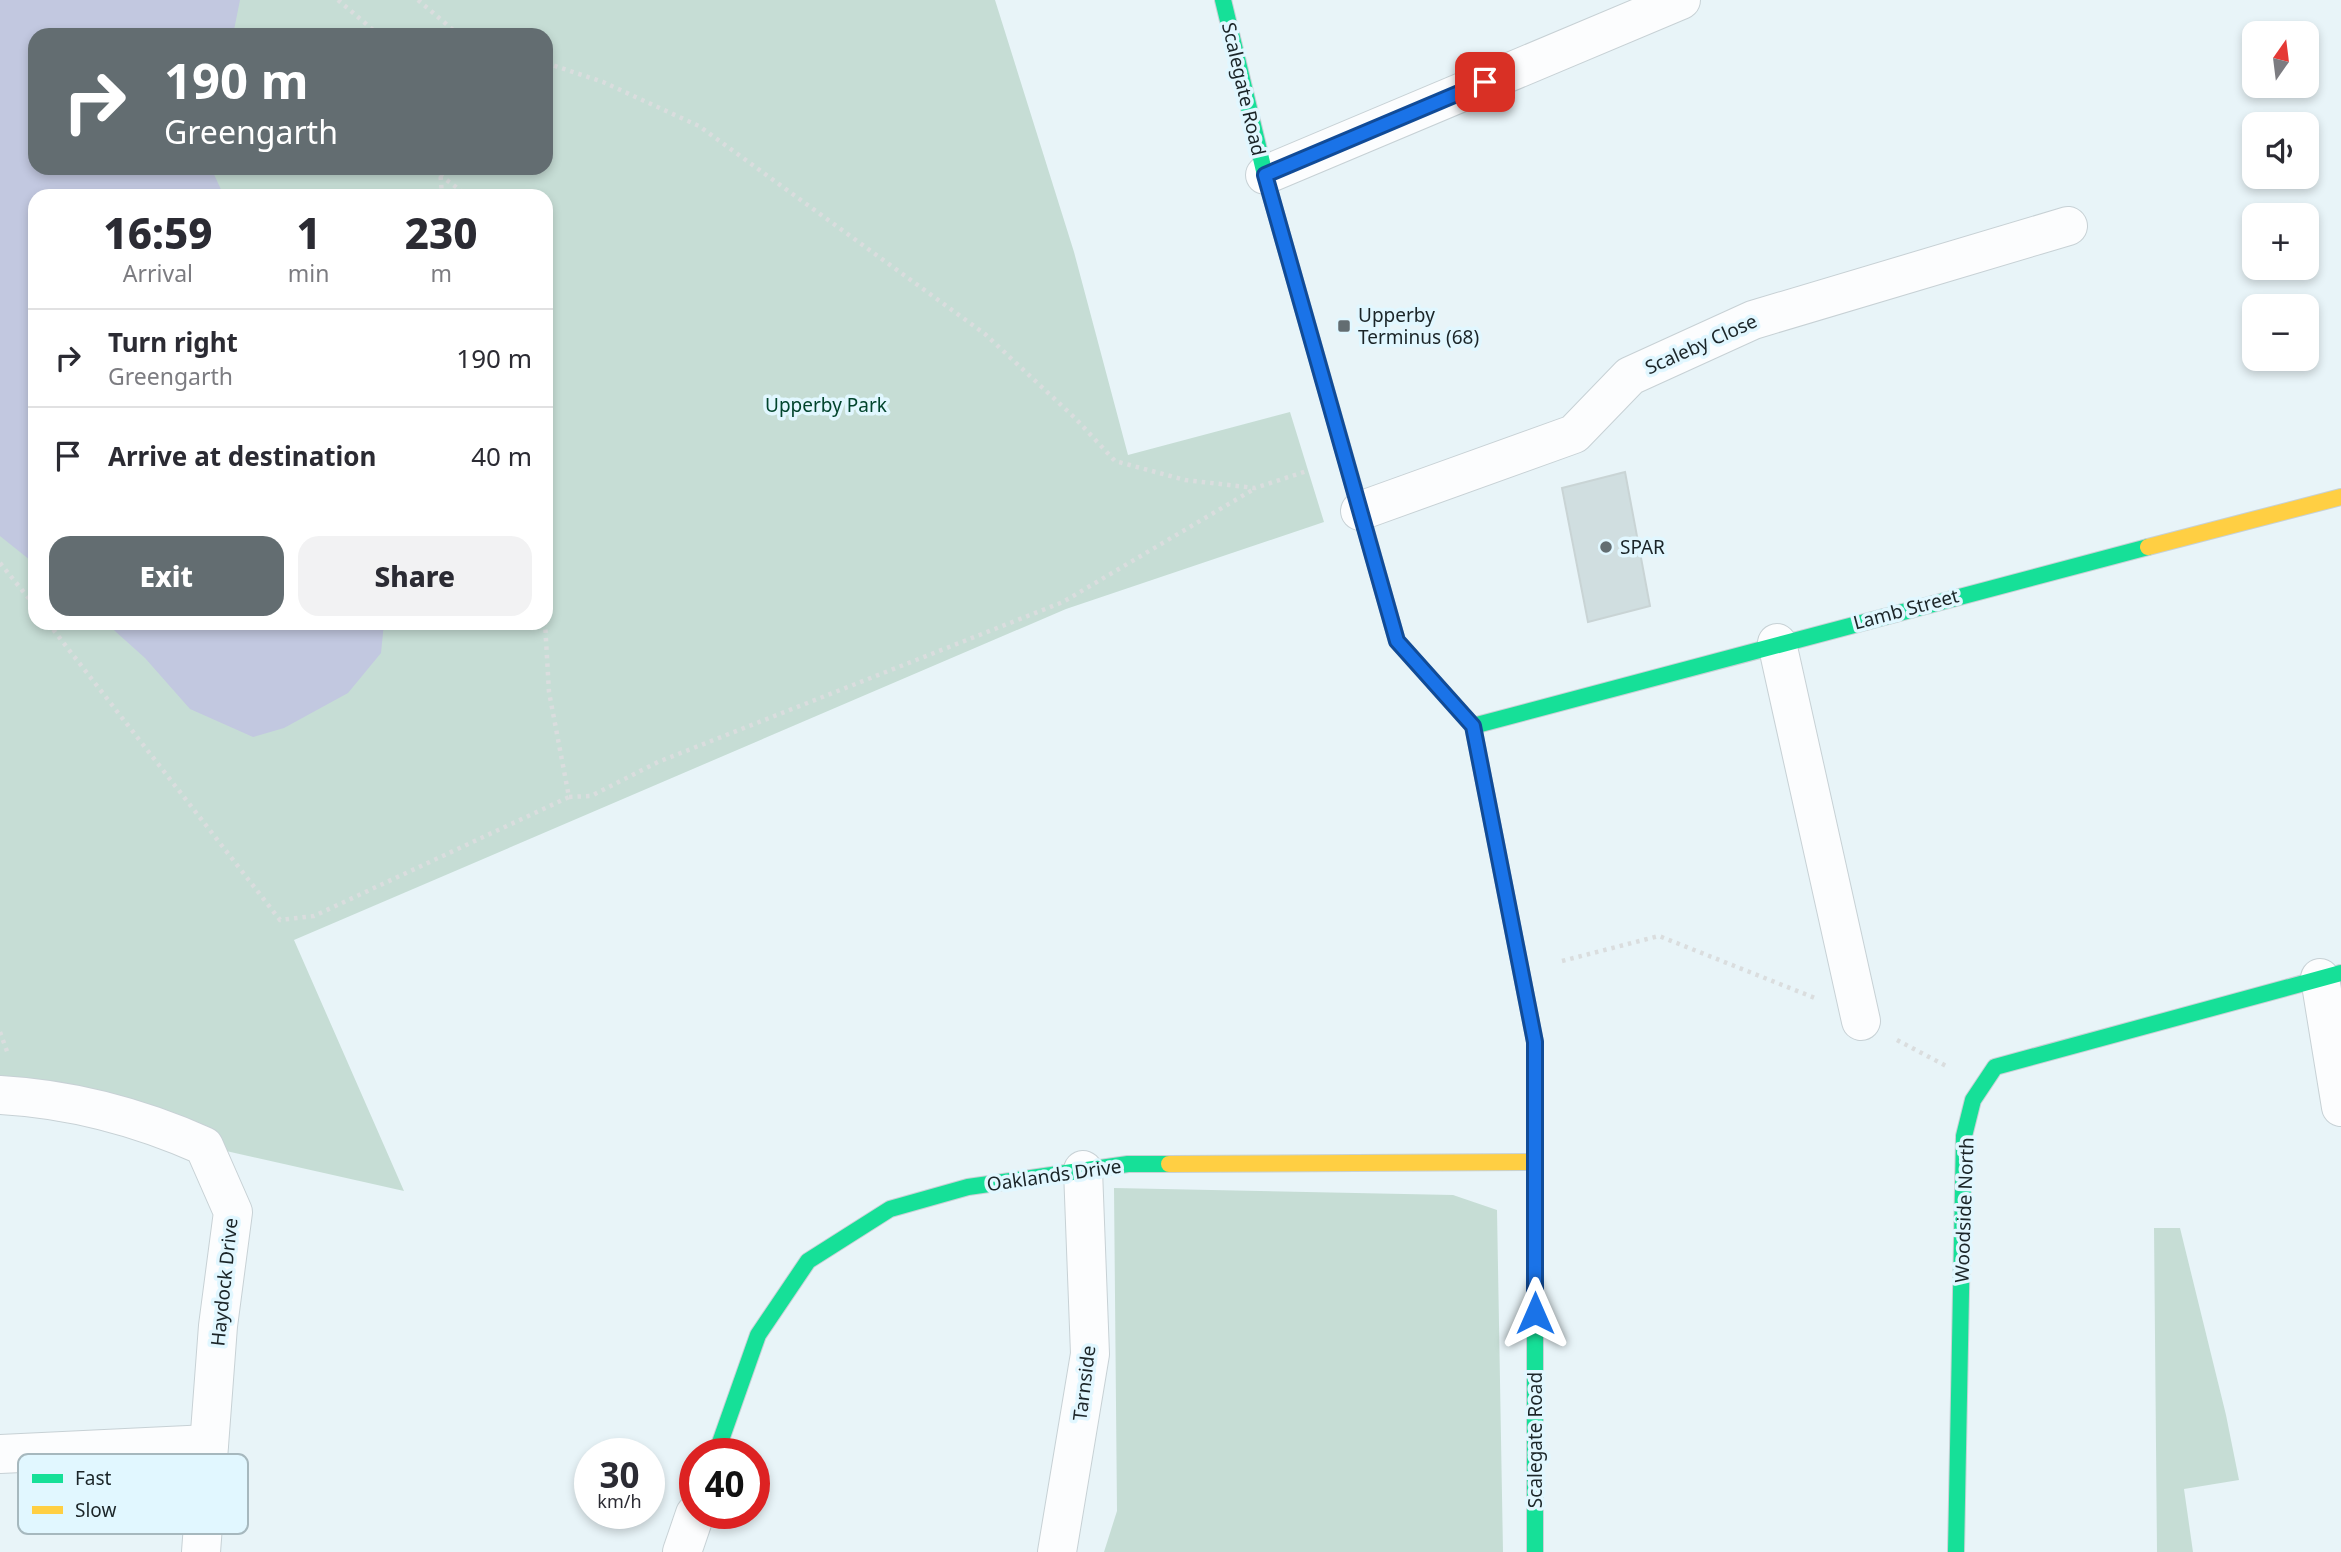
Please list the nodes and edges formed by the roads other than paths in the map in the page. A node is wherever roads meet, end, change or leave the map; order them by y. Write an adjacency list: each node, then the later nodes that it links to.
1 (1223, 0): 3 (street, Scalegate Road)
2 (1681, 0): 3 (street)
3 (1265, 175): 6 (street, Scalegate Road)
4 (2068, 226): 6 (street, Scaleby Close)
5 (2341, 497): 7 (street, Lamb Street)
6 (1360, 511): 8 (street, Scalegate Road)
7 (1777, 643): 8 (street, Lamb Street); 10 (street)
8 (1473, 726): 13 (street, Scalegate Road)
9 (2331, 975): 12 (street); 25 (street, Woodside North)
10 (1861, 1021)
11 (0, 1095): 16 (street, Haydock Drive)
12 (2341, 1107)
13 (1535, 1162): 14 (street, Oaklands Drive); 24 (street, Scalegate Road)
14 (1083, 1170): 15 (street, Oaklands Drive); 23 (street, Tarnside)
15 (722, 1438)
16 (209, 1444): 17 (street); 18 (street, Haydock Drive)
17 (0, 1454)
18 (208, 1454)
19 (690, 1529): 22 (street)
20 (202, 1534): 21 (street, Haydock Drive)
21 (201, 1552)
22 (682, 1552)
23 (1057, 1552)
24 (1535, 1552)
25 (1956, 1552)

